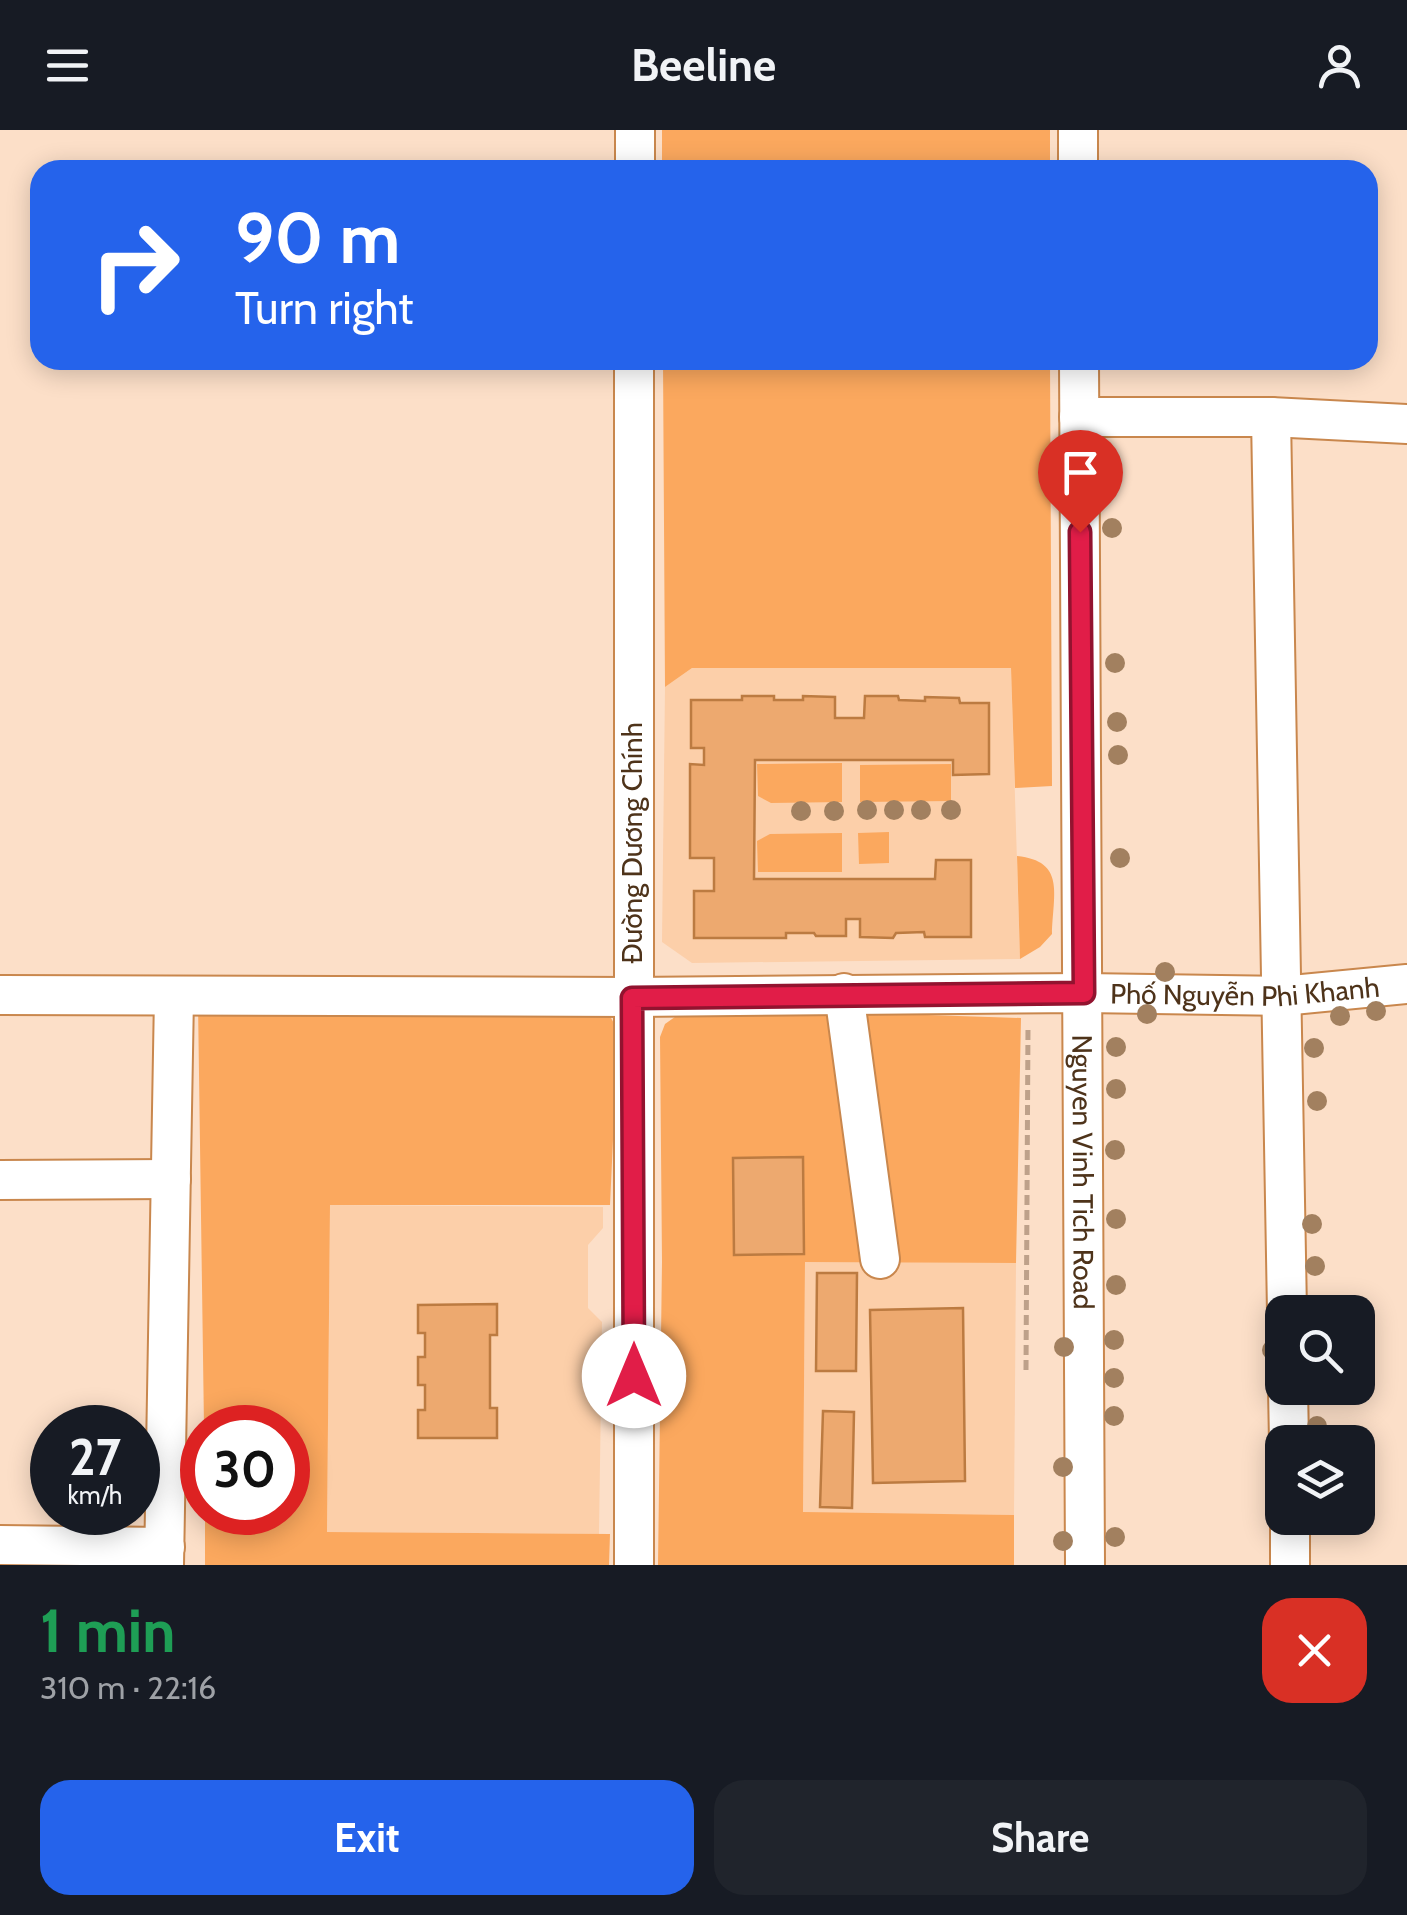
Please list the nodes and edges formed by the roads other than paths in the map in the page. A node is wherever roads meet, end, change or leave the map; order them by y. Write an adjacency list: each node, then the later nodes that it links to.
1 (635, 130): 3 (street)
2 (1078, 130): 4 (street)
3 (635, 160)
4 (1078, 160)
5 (634, 370): 16 (street, Đường Dương Chính)
6 (1079, 370): 7 (street, Nguyen Vinh Tich Road)
7 (1079, 417): 8 (street); 12 (street, Nguyen Vinh Tich Road)
8 (1271, 417): 9 (street); 15 (street)
9 (1407, 424)
10 (1407, 984): 15 (street, Phố Nguyễn Phi Khanh)
11 (844, 993): 12 (street, Phố Nguyễn Phi Khanh); 16 (street, Phố Nguyễn Phi Khanh); 19 (street)
12 (1084, 993): 15 (street, Phố Nguyễn Phi Khanh); 25 (street, Nguyen Vinh Tich Road)
13 (0, 995): 14 (street, Phố Nguyễn Phi Khanh)
14 (174, 996): 16 (street, Phố Nguyễn Phi Khanh); 17 (street)
15 (1282, 996): 20 (street)
16 (632, 998): 24 (street, Đường Dương Chính)
17 (171, 1179): 18 (street); 23 (street)
18 (0, 1180)
19 (880, 1259)
20 (1287, 1295)
21 (1290, 1535): 26 (street)
22 (0, 1545): 23 (street)
23 (164, 1556)
24 (634, 1565)
25 (1085, 1565)
26 (1290, 1565)

